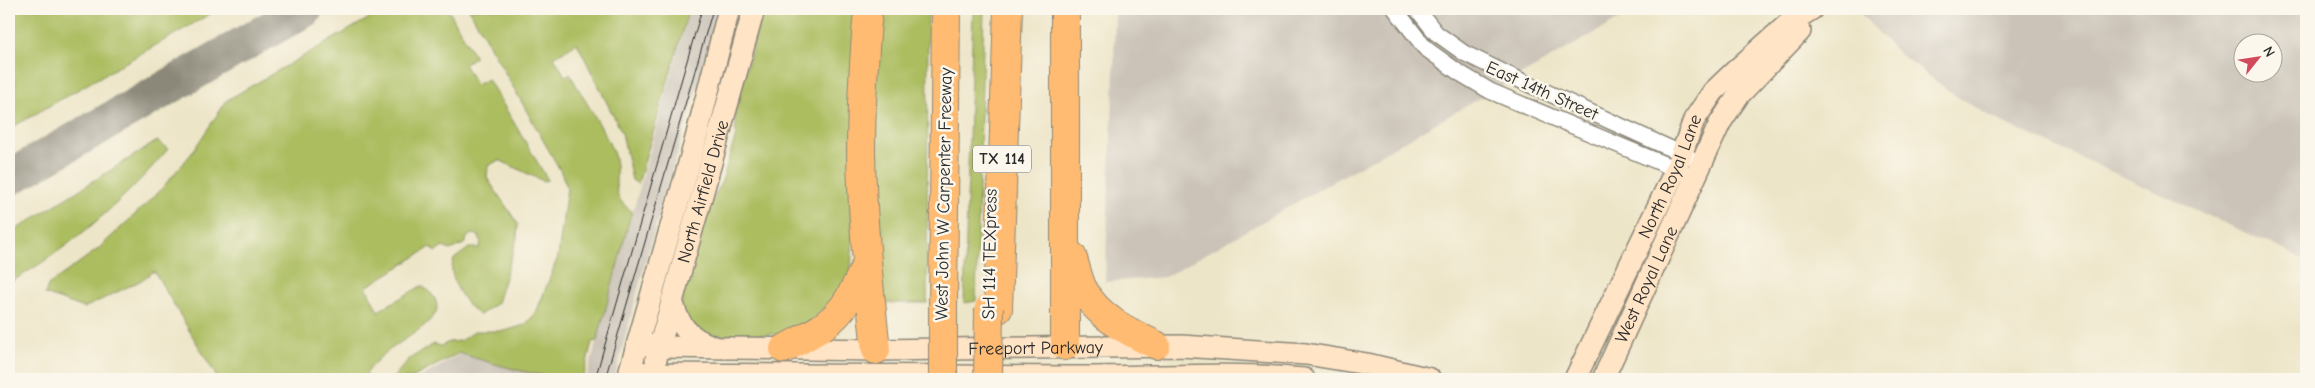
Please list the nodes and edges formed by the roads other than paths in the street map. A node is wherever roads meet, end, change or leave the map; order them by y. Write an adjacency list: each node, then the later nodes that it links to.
1 (729, 9): 18 (main road, North Airfield Drive)
2 (754, 9): 16 (main road, North Airfield Drive)
3 (868, 9): 15 (highway)
4 (946, 9): 31 (highway, West John W Carpenter Freeway, bridge)
5 (993, 9): 17 (highway, SH 114 TEXpress)
6 (1008, 9): 17 (highway, TX 114)
7 (1065, 9): 14 (highway)
8 (1395, 9): 12 (street, East 14th Street)
9 (1417, 9): 12 (street, East 14th Street)
10 (1812, 9): 12 (main road, North Royal Lane)
11 (1816, 9): 13 (main road, North Royal Lane)
12 (1679, 162): 13 (street, East 14th Street); 23 (main road, North Royal Lane)
13 (1698, 171): 38 (main road, West Royal Lane)
14 (1064, 234): 19 (highway); 20 (highway)
15 (867, 263): 22 (highway); 25 (highway)
16 (672, 300): 18 (main road, North Airfield Drive); 21 (main road)
17 (994, 308): 32 (highway, SH 114 TEXpress, bridge); 33 (highway, TX 114)
18 (648, 345): 21 (main road, Freeport Parkway); 26 (main road, North Airfield Drive); 27 (main road, North Airfield Drive)
19 (1156, 345): 20 (main road, Freeport Parkway); 24 (main road, Freeport Parkway)
20 (1065, 346): 25 (main road, Freeport Parkway); 29 (main road)
21 (717, 348): 22 (main road, Freeport Parkway)
22 (784, 349): 25 (main road, Freeport Parkway)
23 (1588, 352): 36 (main road); 37 (main road, North Royal Lane)
24 (1289, 353): 34 (main road); 35 (main road, Freeport Parkway)
25 (877, 368): 28 (main road, Freeport Parkway); 29 (main road, Freeport Parkway)
26 (630, 370): 27 (main road, Freeport Parkway)
27 (652, 374): 28 (main road, Freeport Parkway)
28 (801, 377)
29 (1066, 378): 30 (main road, Freeport Parkway)
30 (1146, 378): 34 (main road, Freeport Parkway)
31 (943, 379)
32 (988, 379)
33 (998, 379)
34 (1296, 379)
35 (1430, 379)
36 (1558, 379)
37 (1575, 379)
38 (1603, 379)

